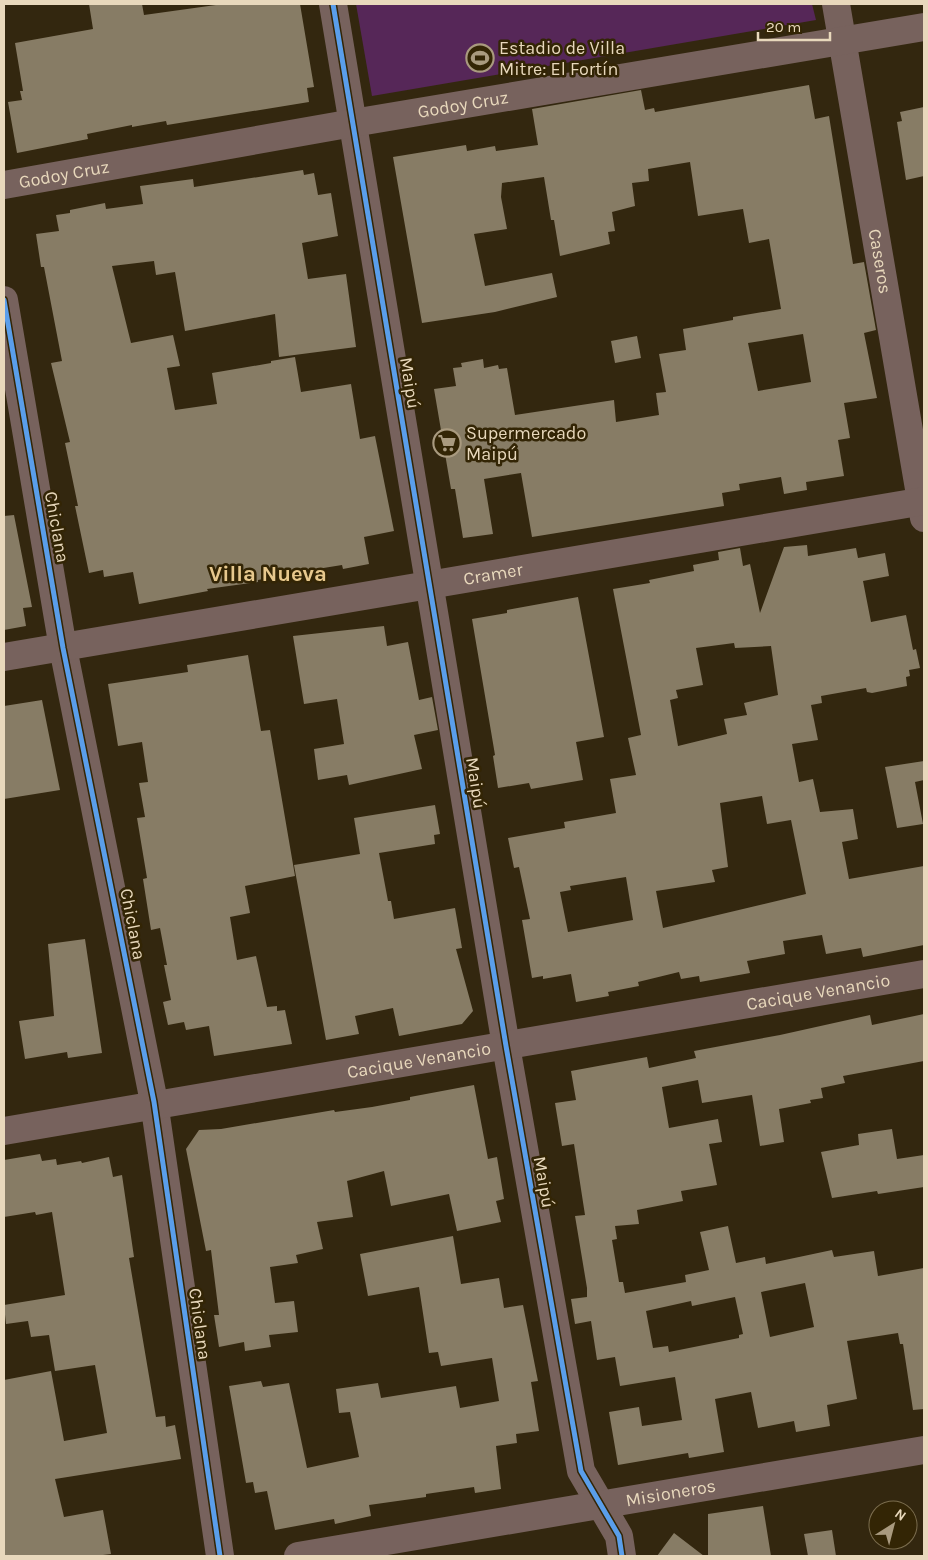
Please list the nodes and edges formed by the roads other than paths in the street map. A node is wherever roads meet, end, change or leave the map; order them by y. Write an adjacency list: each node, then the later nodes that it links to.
1 (332, 4): 5 (street, Maipú)
2 (836, 4): 4 (street, Caseros)
3 (924, 27): 4 (street, Godoy Cruz)
4 (842, 41): 5 (street, Godoy Cruz); 8 (street, Caseros)
5 (353, 123): 6 (street, Godoy Cruz); 9 (street, Maipú)
6 (4, 185)
7 (4, 300): 10 (street, Chiclana)
8 (923, 507): 9 (street, Cramer)
9 (429, 585): 10 (street, Cramer); 13 (street, Maipú)
10 (64, 648): 11 (street, Cramer); 14 (street, Chiclana)
11 (4, 657)
12 (924, 974): 13 (street, Cacique Venancio)
13 (506, 1046): 14 (street, Cacique Venancio); 17 (street, Maipú)
14 (155, 1106): 15 (street, Cacique Venancio); 18 (street, Chiclana)
15 (4, 1131)
16 (924, 1450): 17 (street, Misioneros)
17 (600, 1504): 19 (street, Misioneros); 20 (street, Maipú)
18 (220, 1556)
19 (298, 1556)
20 (622, 1556)

